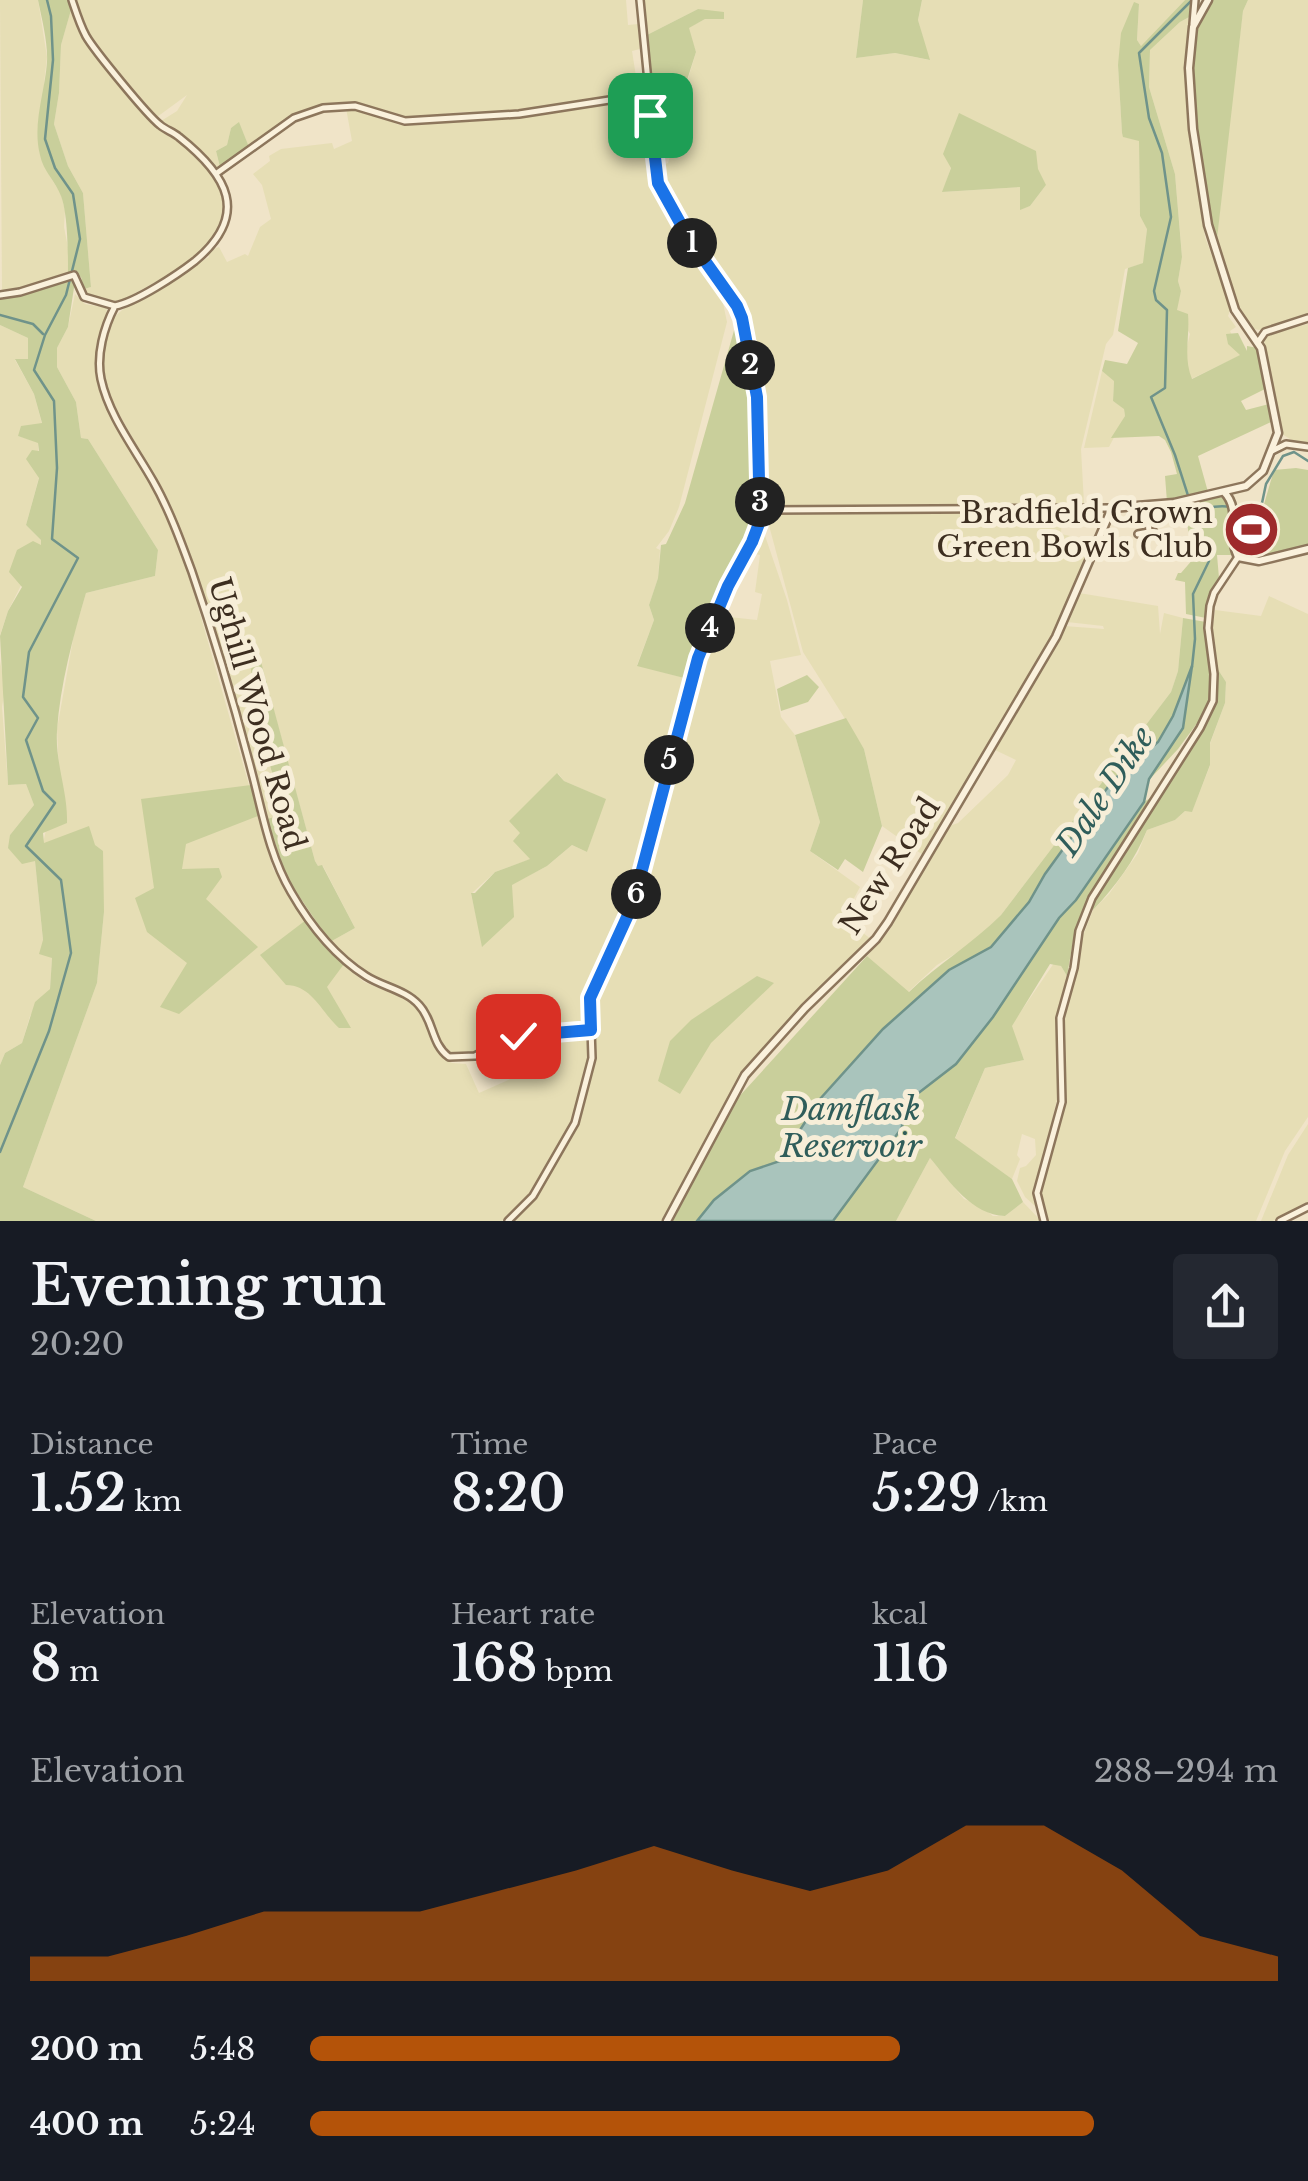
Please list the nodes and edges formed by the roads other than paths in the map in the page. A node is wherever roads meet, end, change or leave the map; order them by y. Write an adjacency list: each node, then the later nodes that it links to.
1 (72, 0): 7 (street)
2 (640, 0): 6 (street)
3 (1195, 0): 5 (street)
4 (1208, 0): 5 (street)
5 (1193, 27): 11 (street)
6 (648, 94): 7 (street); 20 (street)
7 (217, 173): 9 (street)
8 (0, 295): 9 (street)
9 (114, 306): 29 (street, Ughill Wood Road)
10 (1308, 318): 12 (street)
11 (1250, 330): 12 (street); 13 (street)
12 (1265, 332): 13 (street)
13 (1258, 342): 14 (street)
14 (1278, 433): 15 (street); 17 (street)
15 (1286, 444): 16 (street); 17 (street)
16 (1308, 447)
17 (1272, 450): 18 (street)
18 (1246, 486): 19 (street); 21 (street)
19 (1224, 492): 21 (street); 22 (street)
20 (760, 501): 24 (street); 25 (street)
21 (1233, 503): 28 (street)
22 (1147, 506): 23 (street); 26 (street)
23 (1112, 508): 24 (street); 32 (street, New Road)
24 (770, 510): 25 (street)
25 (760, 518): 29 (street)
26 (1138, 534)
27 (1308, 549): 28 (street)
28 (1238, 557): 33 (street)
29 (591, 1030): 31 (street)
30 (1308, 1207): 34 (street)
31 (508, 1221)
32 (668, 1221)
33 (1044, 1221)
34 (1280, 1221)

